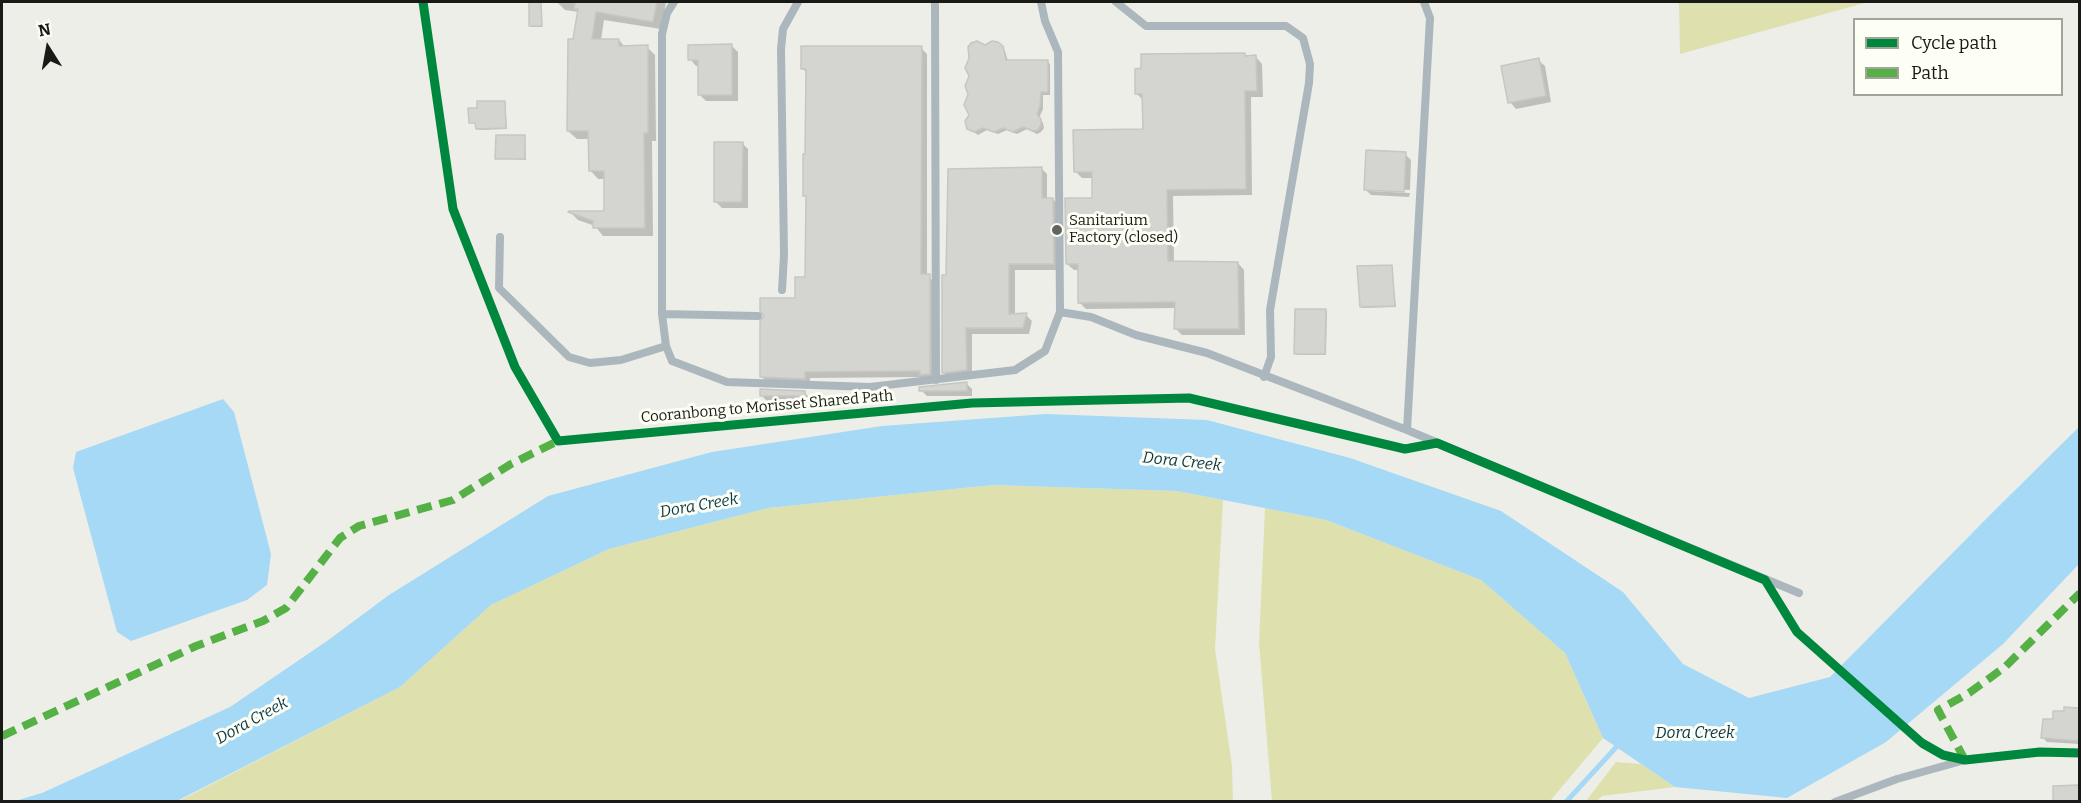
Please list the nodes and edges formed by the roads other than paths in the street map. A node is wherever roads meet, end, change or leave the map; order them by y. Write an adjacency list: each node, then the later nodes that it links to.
1 (674, 2): 10 (lane)
2 (798, 2): 8 (lane)
3 (935, 2): 14 (lane)
4 (1041, 2): 9 (lane)
5 (1116, 2): 13 (lane)
6 (1424, 2): 15 (lane)
7 (500, 237): 12 (lane)
8 (782, 290)
9 (1060, 312): 13 (lane); 14 (lane)
10 (662, 314): 11 (lane); 12 (lane)
11 (758, 316)
12 (666, 346): 14 (lane)
13 (1264, 377): 15 (lane)
14 (936, 381)
15 (1407, 430): 16 (lane)
16 (1799, 593)
17 (2079, 753): 18 (lane)
18 (1836, 801)

